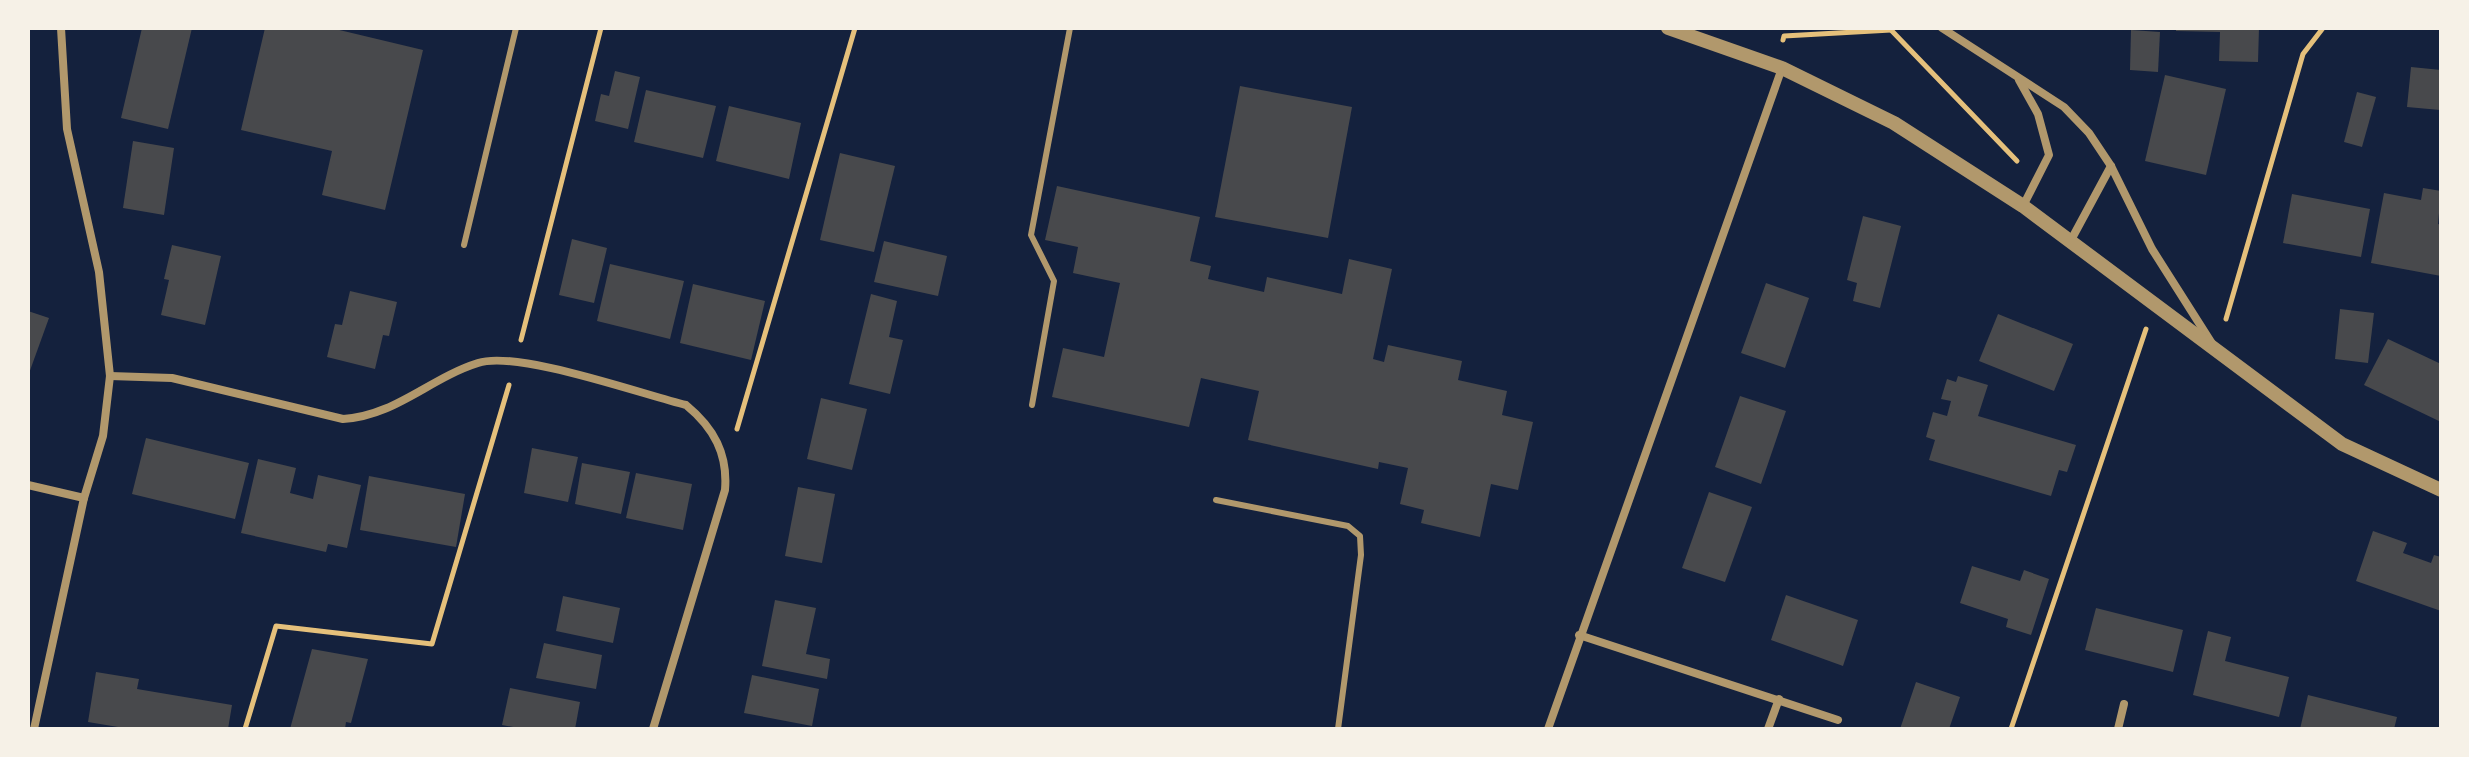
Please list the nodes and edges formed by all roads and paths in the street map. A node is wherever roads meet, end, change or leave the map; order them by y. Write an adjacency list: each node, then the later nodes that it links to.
1 (61, 28): 21 (street)
2 (516, 28): 17 (lane)
3 (601, 28): 20 (path)
4 (855, 28): 23 (path)
5 (1070, 28): 22 (lane)
6 (1668, 28): 11 (street)
7 (1942, 28): 12 (street)
8 (2323, 28): 19 (path)
9 (1891, 29): 10 (path); 13 (path)
10 (1784, 36)
11 (1782, 68): 15 (street); 28 (street)
12 (2017, 76): 14 (street); 15 (street)
13 (2002, 148)
14 (2111, 166): 16 (street); 19 (street)
15 (2023, 206): 16 (street)
16 (2070, 242): 18 (street)
17 (464, 245)
18 (2154, 306): 19 (street); 38 (path)
19 (2217, 351): 25 (street)
20 (516, 361): 21 (street); 23 (street); 33 (path)
21 (110, 376): 26 (street)
22 (1032, 405)
23 (724, 459): 34 (street)
24 (28, 485): 26 (street)
25 (2441, 490)
26 (84, 498): 32 (street)
27 (1216, 500): 35 (lane)
28 (1579, 635): 29 (street); 36 (street)
29 (1779, 699): 31 (street); 37 (street)
30 (2124, 704): 39 (street)
31 (1838, 720)
32 (34, 729)
33 (245, 729)
34 (653, 729)
35 (1338, 729)
36 (1548, 729)
37 (1768, 729)
38 (2011, 729)
39 (2118, 729)

